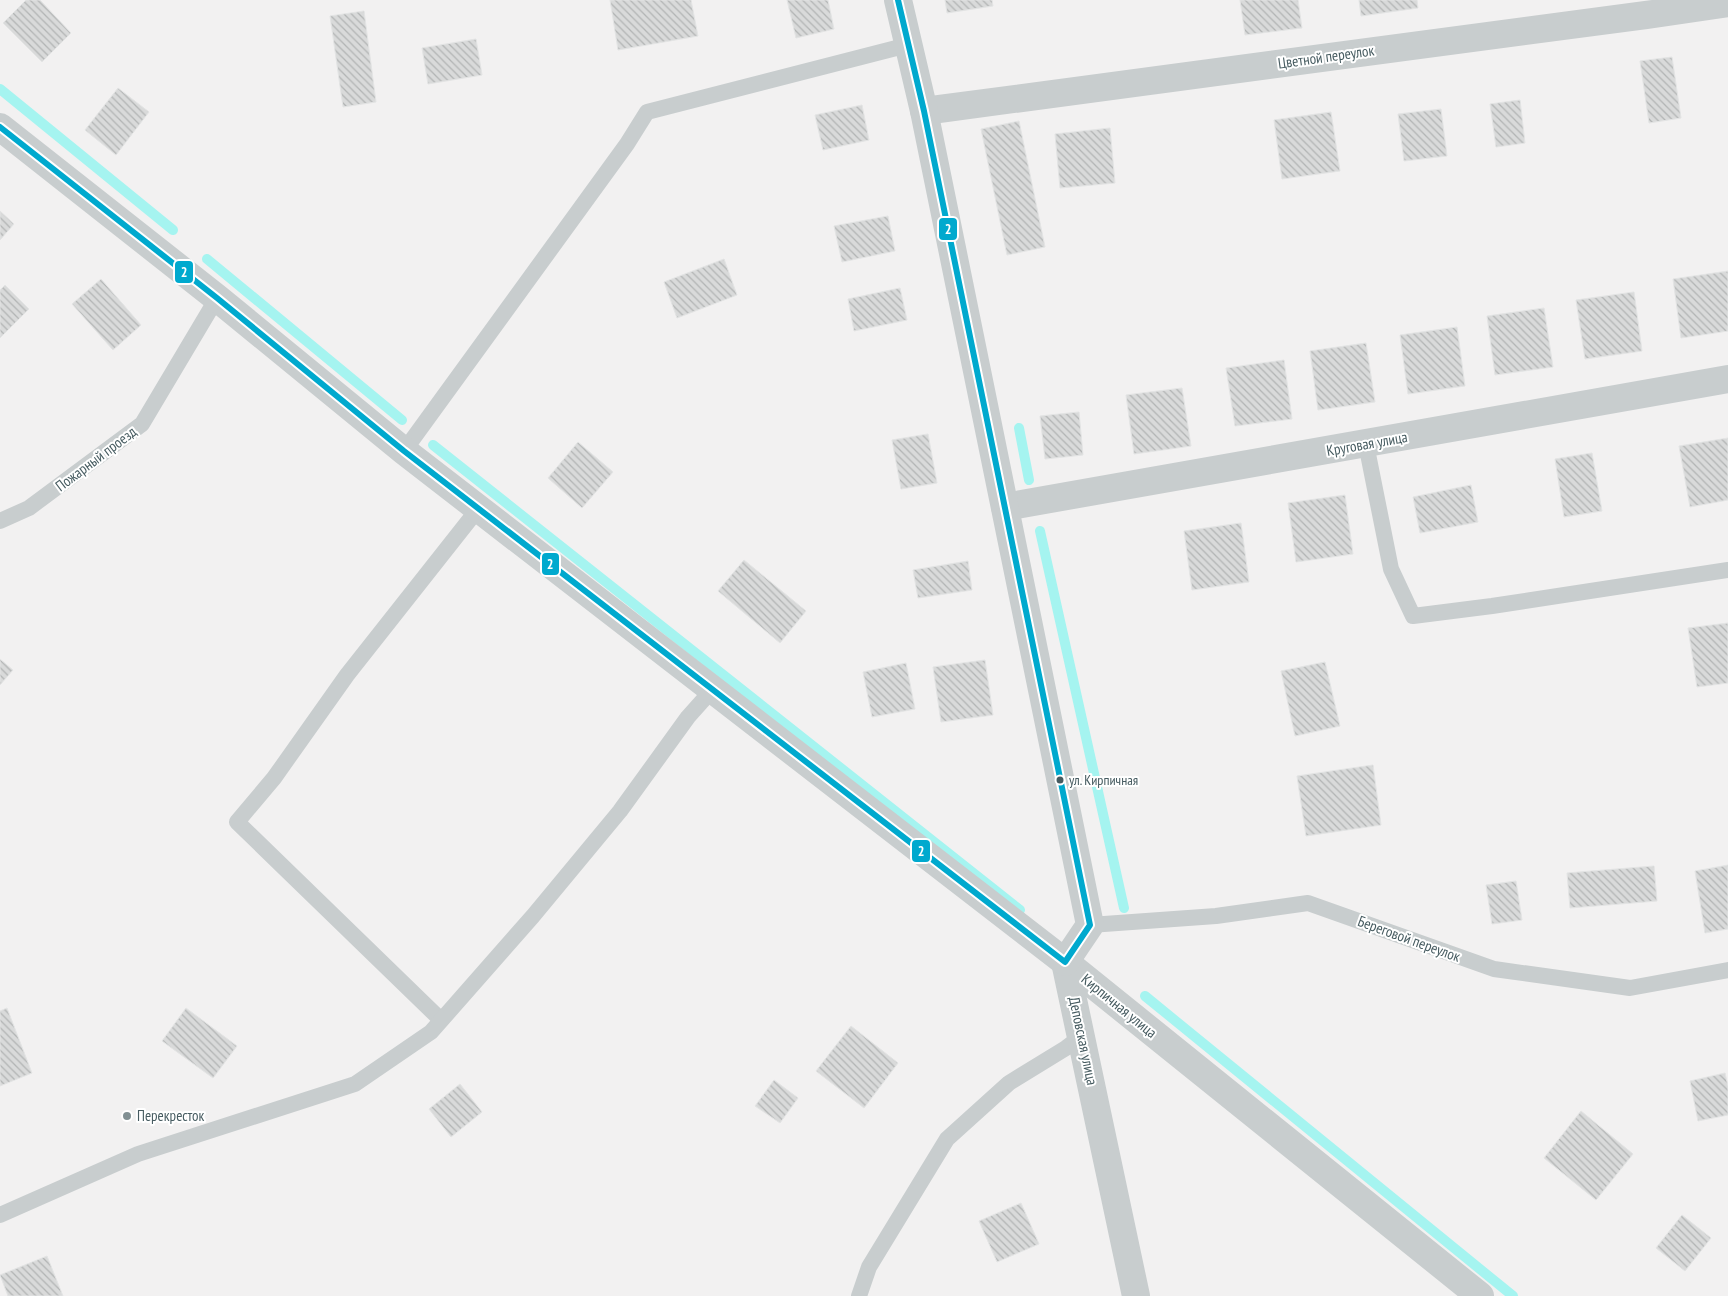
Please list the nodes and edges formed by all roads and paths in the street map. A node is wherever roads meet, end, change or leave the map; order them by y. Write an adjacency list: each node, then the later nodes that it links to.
1 (898, 0): 3 (street)
2 (1728, 3): 4 (street, Цветной переулок)
3 (908, 45): 4 (street); 9 (lane)
4 (924, 111): 10 (street)
5 (0, 127): 6 (street, Кирпичная улица)
6 (217, 298): 9 (street, Кирпичная улица); 12 (lane, Пожарный проезд)
7 (1728, 379): 8 (street, Круговая улица)
8 (1366, 444): 10 (street, Круговая улица); 13 (lane)
9 (404, 451): 11 (street, Кирпичная улица)
10 (1005, 507): 15 (street)
11 (478, 509): 14 (street, Кирпичная улица); 18 (lane)
12 (0, 521)
13 (1728, 570)
14 (713, 690): 16 (street, Кирпичная улица); 18 (lane)
15 (1090, 925): 16 (street); 17 (lane, Береговой переулок)
16 (1065, 962): 19 (street, Деповская улица); 23 (street, Кирпичная улица)
17 (1728, 970)
18 (441, 1020): 20 (lane)
19 (1082, 1036): 21 (lane); 22 (street, Деповская улица)
20 (0, 1215)
21 (859, 1296)
22 (1136, 1296)
23 (1480, 1296)

